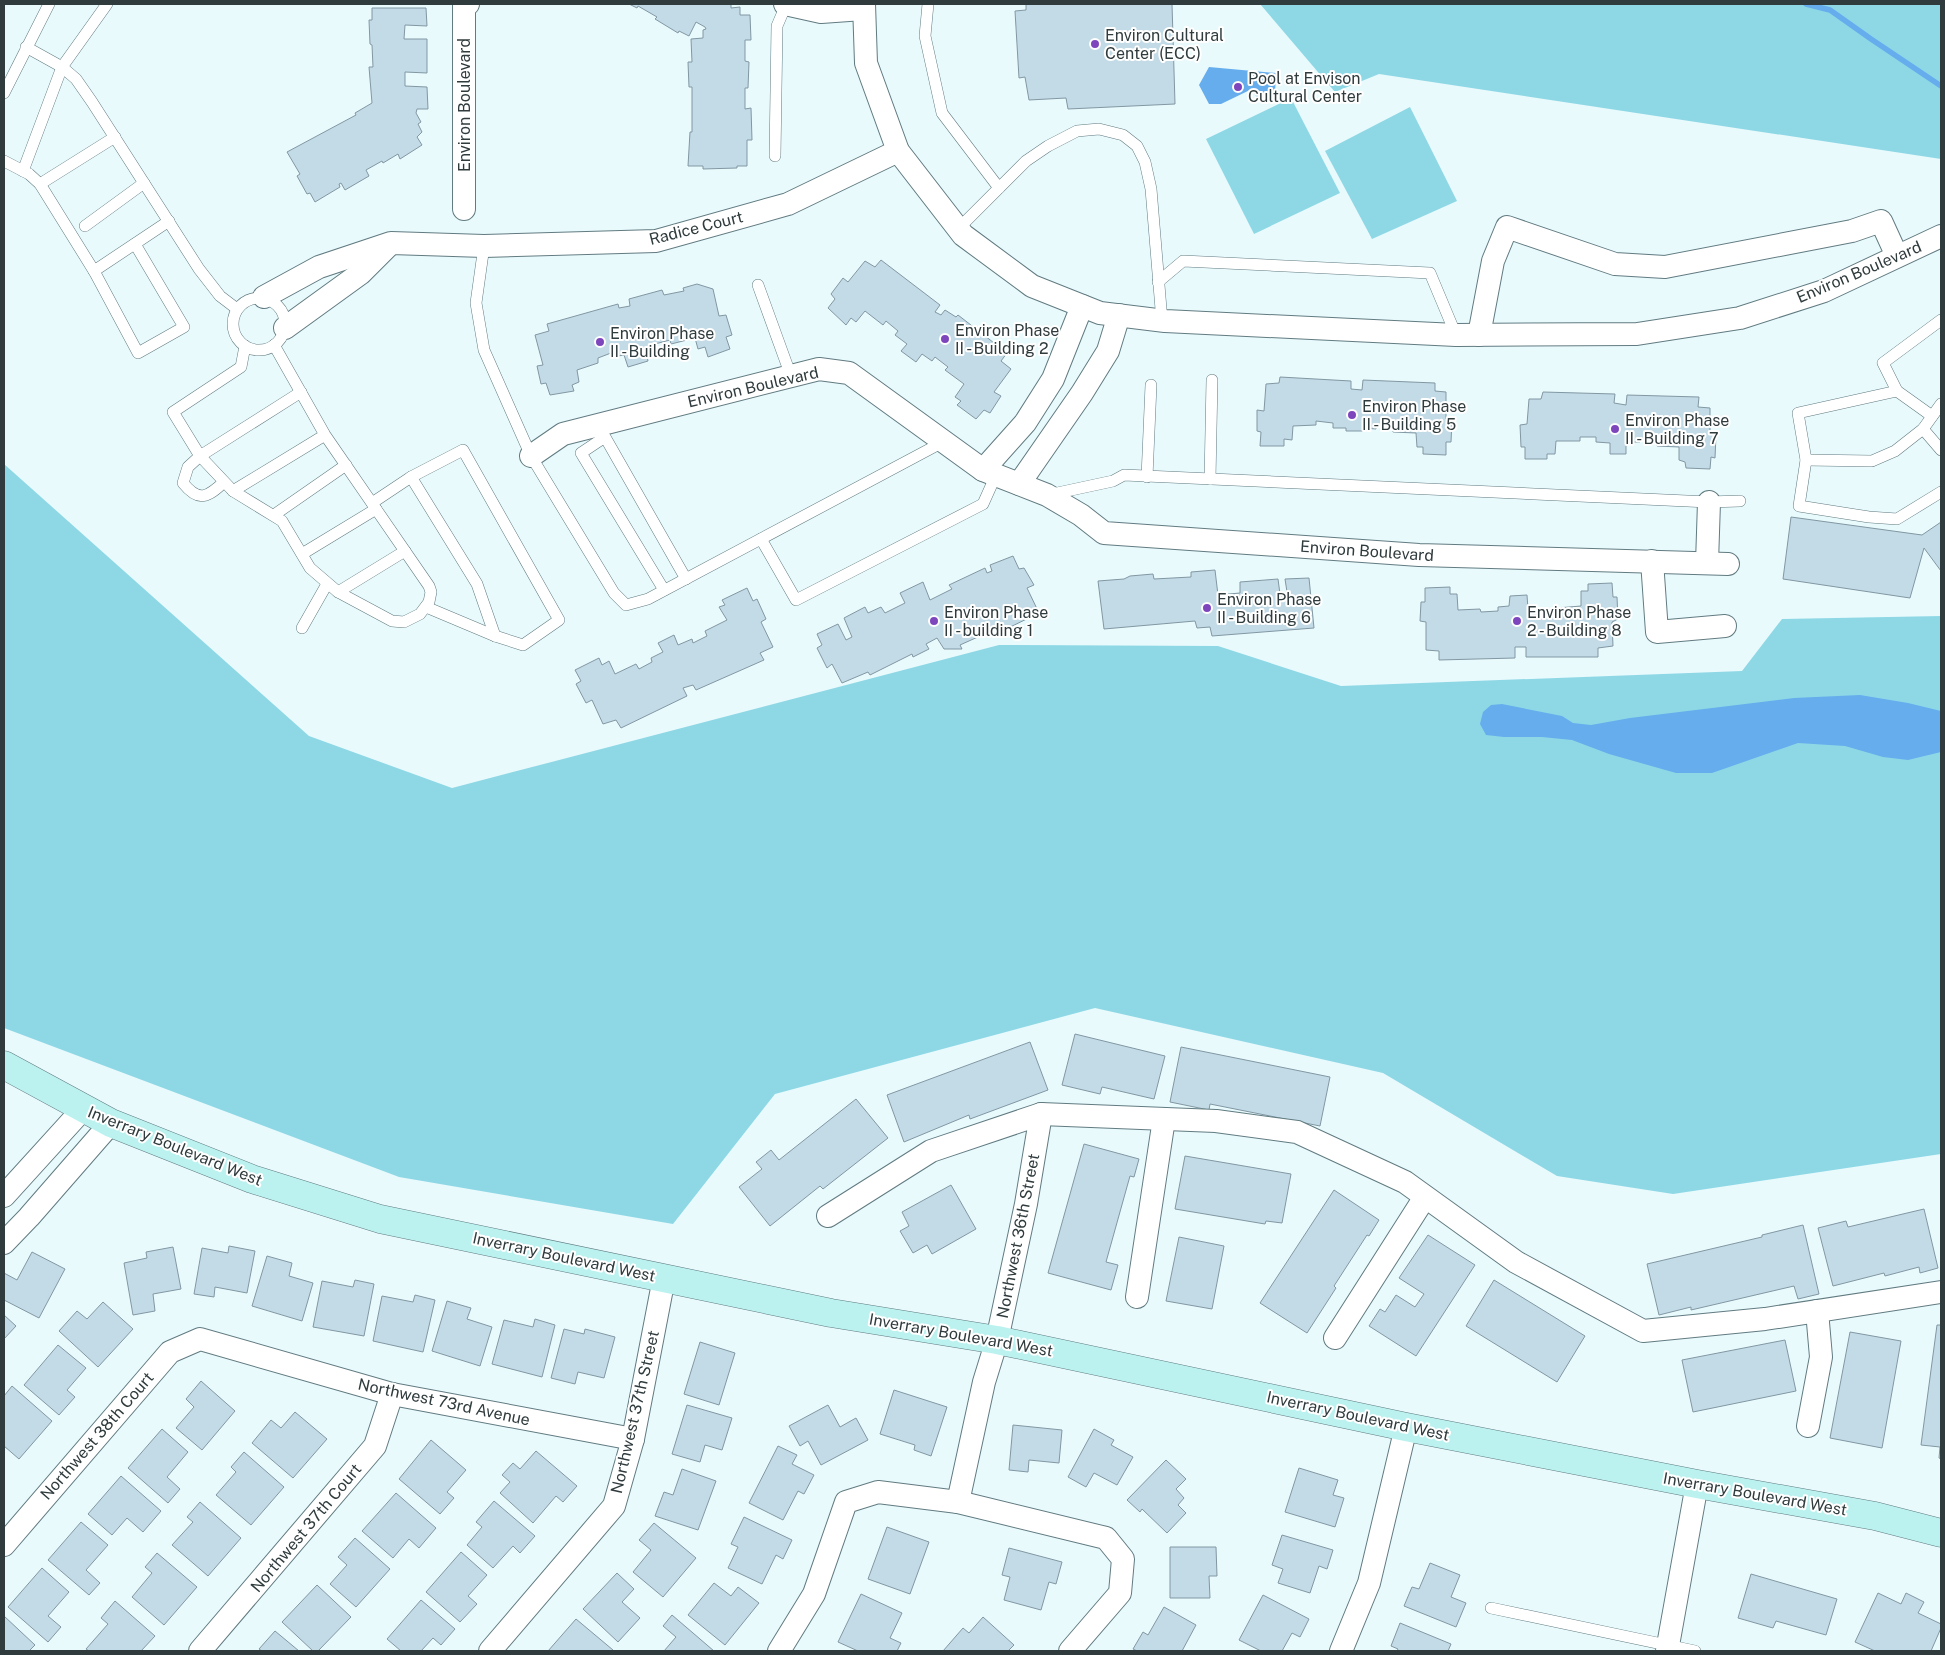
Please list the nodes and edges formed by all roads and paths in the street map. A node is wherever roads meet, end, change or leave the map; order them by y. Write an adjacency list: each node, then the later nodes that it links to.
1 (49, 4): 7 (lane)
2 (107, 4): 8 (lane)
3 (468, 4): 18 (street, Environ Boulevard)
4 (785, 4): 6 (street); 12 (lane)
5 (928, 4): 17 (lane)
6 (863, 7): 11 (street, Environ Boulevard)
7 (26, 46): 8 (lane); 9 (lane)
8 (62, 67): 10 (lane); 14 (lane)
9 (4, 93)
10 (115, 137): 15 (lane); 16 (lane)
11 (898, 151): 21 (street, Environ Boulevard); 25 (street, Radice Court)
12 (775, 156)
13 (4, 161): 14 (lane)
14 (23, 171): 16 (lane)
15 (144, 183): 19 (lane); 20 (lane)
16 (40, 184): 27 (lane)
17 (999, 188): 21 (lane); 28 (lane)
18 (464, 208)
19 (169, 222): 24 (lane); 32 (lane)
20 (85, 226)
21 (958, 229): 31 (street, Environ Boulevard)
22 (1941, 236): 26 (street, Environ Boulevard)
23 (391, 243): 25 (street, Radice Court); 30 (street, Radice Court); 38 (street)
24 (135, 244): 27 (lane); 27 (lane)
25 (484, 246): 52 (lane)
26 (1898, 256): 37 (street, Environ Boulevard); 37 (street)
27 (94, 271)
28 (1158, 282): 35 (lane); 36 (lane)
29 (758, 285): 40 (lane)
30 (264, 297): 32 (lane); 38 (lane)
31 (1082, 306): 33 (street, Environ Boulevard); 55 (street)
32 (237, 309): 39 (lane)
33 (1120, 315): 35 (street, Environ Boulevard); 60 (street)
34 (1941, 320): 44 (lane)
35 (1162, 321): 36 (street, Environ Boulevard)
36 (1456, 335): 37 (street, Environ Boulevard)
37 (1480, 335)
38 (280, 337): 39 (lane); 43 (lane)
39 (244, 346): 51 (lane)
40 (791, 376): 49 (street, Environ Boulevard); 52 (street, Environ Boulevard)
41 (1212, 380): 58 (lane)
42 (1151, 385): 57 (lane)
43 (301, 392): 48 (lane); 51 (lane)
44 (1896, 392): 46 (lane); 53 (lane)
45 (1941, 404): 46 (lane)
46 (1932, 416): 47 (lane)
47 (1923, 429): 50 (lane); 53 (lane)
48 (326, 435): 54 (lane); 61 (lane)
49 (943, 442): 55 (street, Environ Boulevard); 68 (lane)
50 (1941, 450)
51 (200, 456): 59 (lane); 59 (lane)
52 (532, 456): 74 (lane)
53 (1806, 460): 62 (lane)
54 (346, 465): 66 (lane); 67 (lane)
55 (990, 473): 60 (street, Environ Boulevard); 68 (lane)
56 (411, 476): 66 (lane); 79 (lane); 79 (lane)
57 (1147, 477): 58 (lane); 63 (lane)
58 (1210, 479): 65 (lane)
59 (224, 482): 61 (lane)
60 (1019, 484): 63 (street, Environ Boulevard)
61 (233, 491): 67 (lane)
62 (1941, 492)
63 (1047, 495): 71 (street, Environ Boulevard)
64 (1740, 501): 65 (lane)
65 (1709, 502): 71 (street, Environ Boulevard)
66 (374, 506): 69 (lane); 70 (lane)
67 (274, 515): 70 (lane)
68 (761, 539): 72 (lane)
69 (405, 551): 75 (lane); 76 (lane)
70 (302, 554): 73 (lane)
71 (1652, 562): 77 (street)
72 (686, 579): 74 (lane); 74 (lane)
73 (327, 584): 75 (lane); 78 (lane)
74 (664, 590)
75 (338, 592): 76 (lane)
76 (426, 607): 79 (lane)
77 (1725, 626)
78 (302, 628)
79 (495, 636)
80 (4, 1064): 81 (street, Inverrary Boulevard West)
81 (83, 1109): 84 (street, Inverrary Boulevard West); 85 (street)
82 (1041, 1114): 83 (street); 87 (street); 95 (street, Northwest 36th Street)
83 (1164, 1119): 86 (street); 91 (street)
84 (111, 1123): 88 (street); 89 (street, Inverrary Boulevard West)
85 (4, 1196)
86 (1425, 1197): 92 (street); 93 (street)
87 (828, 1216)
88 (4, 1243)
89 (664, 1278): 95 (street, Inverrary Boulevard West); 99 (street, Northwest 37th Street)
90 (1941, 1292): 92 (street)
91 (1137, 1297)
92 (1817, 1311): 97 (street)
93 (1335, 1338)
94 (200, 1339): 96 (street, Northwest 73rd Avenue); 103 (street, Northwest 38th Court)
95 (997, 1340): 98 (street, Inverrary Boulevard West); 101 (street, Northwest 36th Street)
96 (392, 1394): 99 (street, Northwest 73rd Avenue); 106 (street, Northwest 37th Court)
97 (1808, 1426)
98 (1406, 1427): 100 (street, Inverrary Boulevard West); 110 (street)
99 (633, 1439): 107 (street, Northwest 37th Street)
100 (1697, 1484): 102 (street, Inverrary Boulevard West); 105 (street)
101 (958, 1502): 108 (street); 109 (street)
102 (1941, 1533)
103 (4, 1545)
104 (1491, 1608): 105 (lane)
105 (1667, 1648): 111 (lane)
106 (200, 1651)
107 (490, 1651)
108 (779, 1651)
109 (1070, 1651)
110 (1342, 1651)
111 (1696, 1651)

